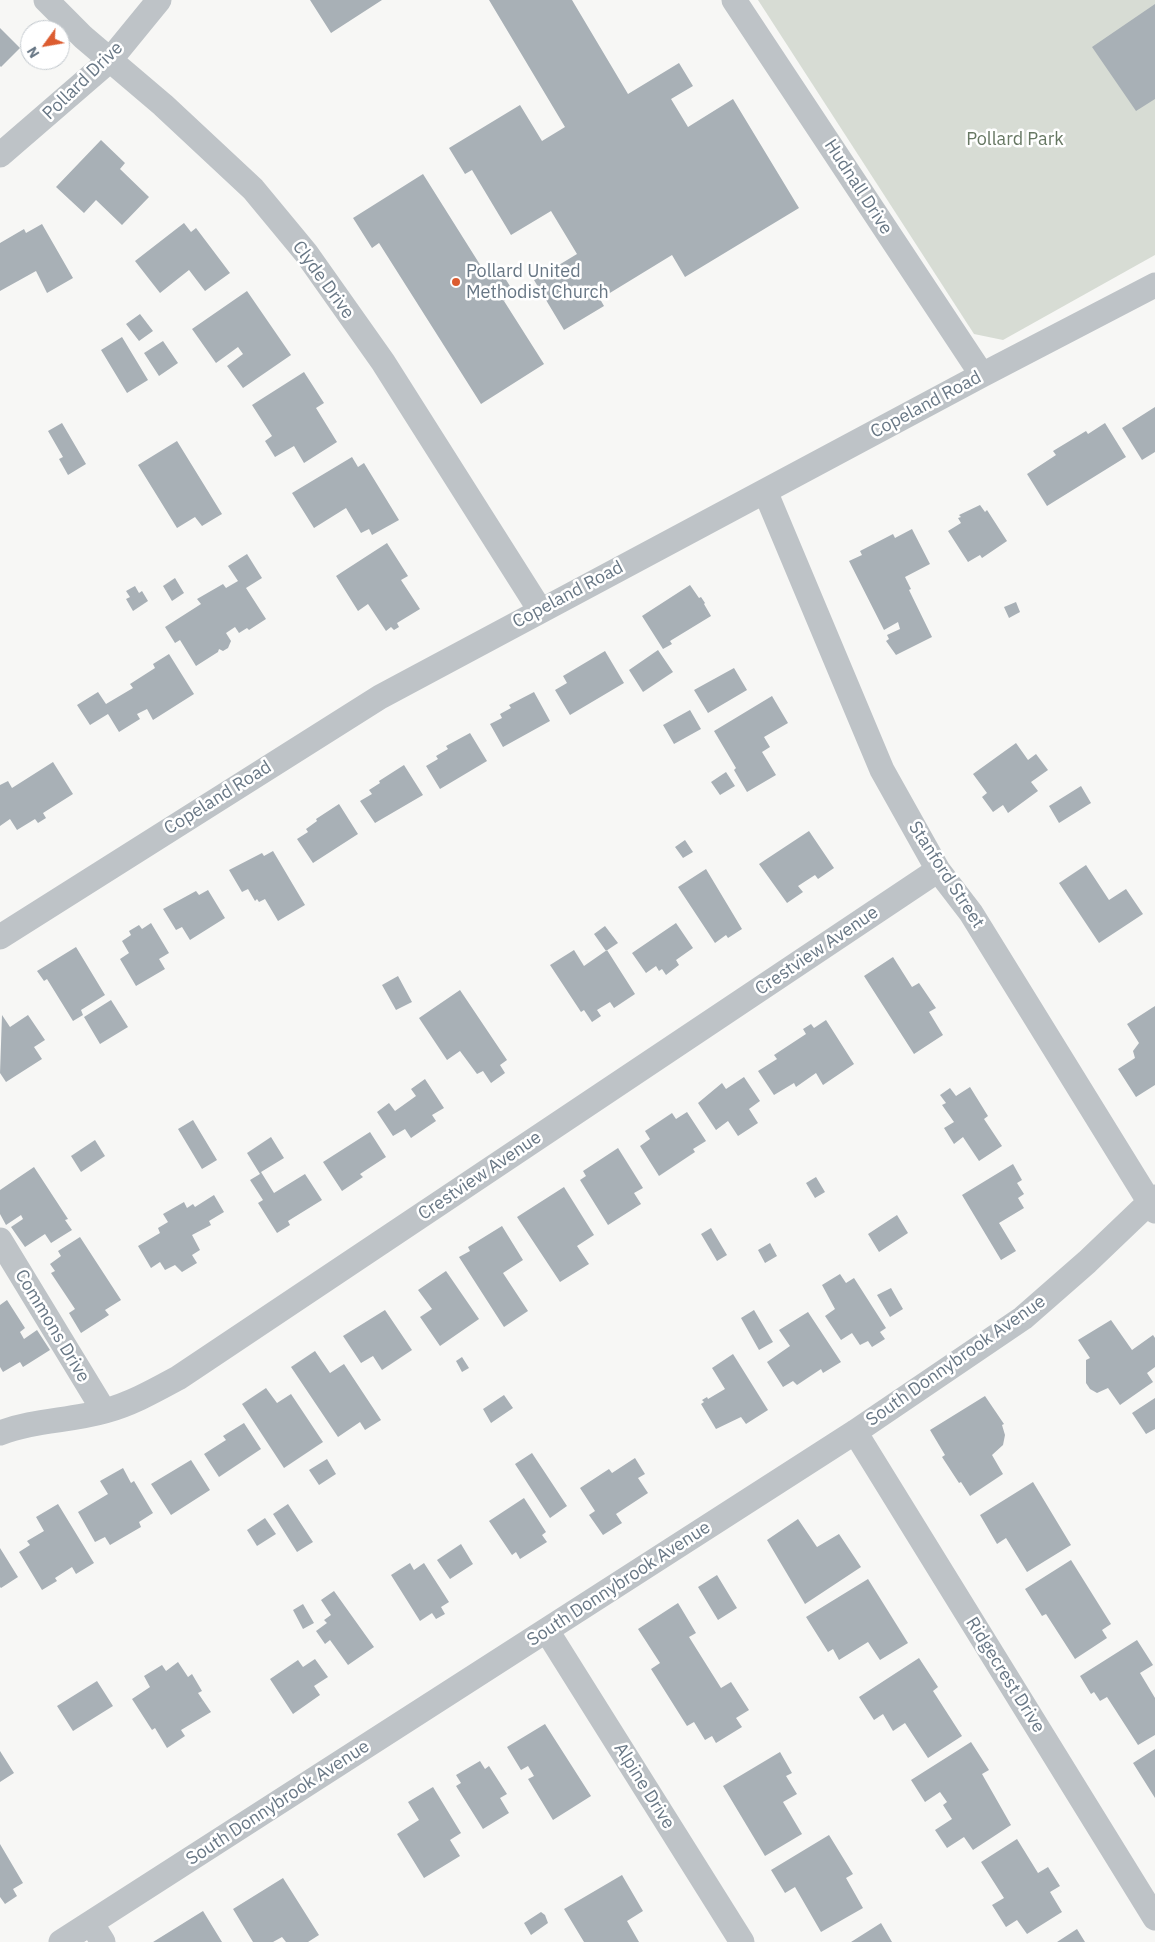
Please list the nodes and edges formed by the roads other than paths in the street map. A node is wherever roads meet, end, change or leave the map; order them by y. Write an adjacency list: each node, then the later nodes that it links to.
1 (46, 0): 4 (street, Clyde Drive)
2 (159, 0): 4 (street, Pollard Drive)
3 (734, 0): 7 (street, Hudnall Drive)
4 (110, 60): 5 (street, Pollard Drive); 9 (street, Clyde Drive)
5 (0, 154)
6 (1155, 286): 7 (street, Copeland Road)
7 (982, 375): 8 (street, Copeland Road)
8 (765, 491): 9 (street, Copeland Road); 10 (street, Stanford Street)
9 (540, 610): 11 (street, Copeland Road)
10 (938, 870): 12 (street, Stanford Street); 14 (street, Crestview Avenue)
11 (0, 938)
12 (1153, 1203): 15 (street, South Donnybrook Avenue)
13 (0, 1240): 14 (street, Commons Drive)
14 (104, 1412): 16 (street, Crestview Avenue)
15 (855, 1432): 17 (street, South Donnybrook Avenue); 18 (street, Ridgecrest Drive)
16 (0, 1433)
17 (547, 1631): 19 (street, South Donnybrook Avenue); 21 (street, Alpine Drive)
18 (1155, 1918)
19 (97, 1933): 20 (street, South Donnybrook Avenue)
20 (61, 1942)
21 (742, 1942)

